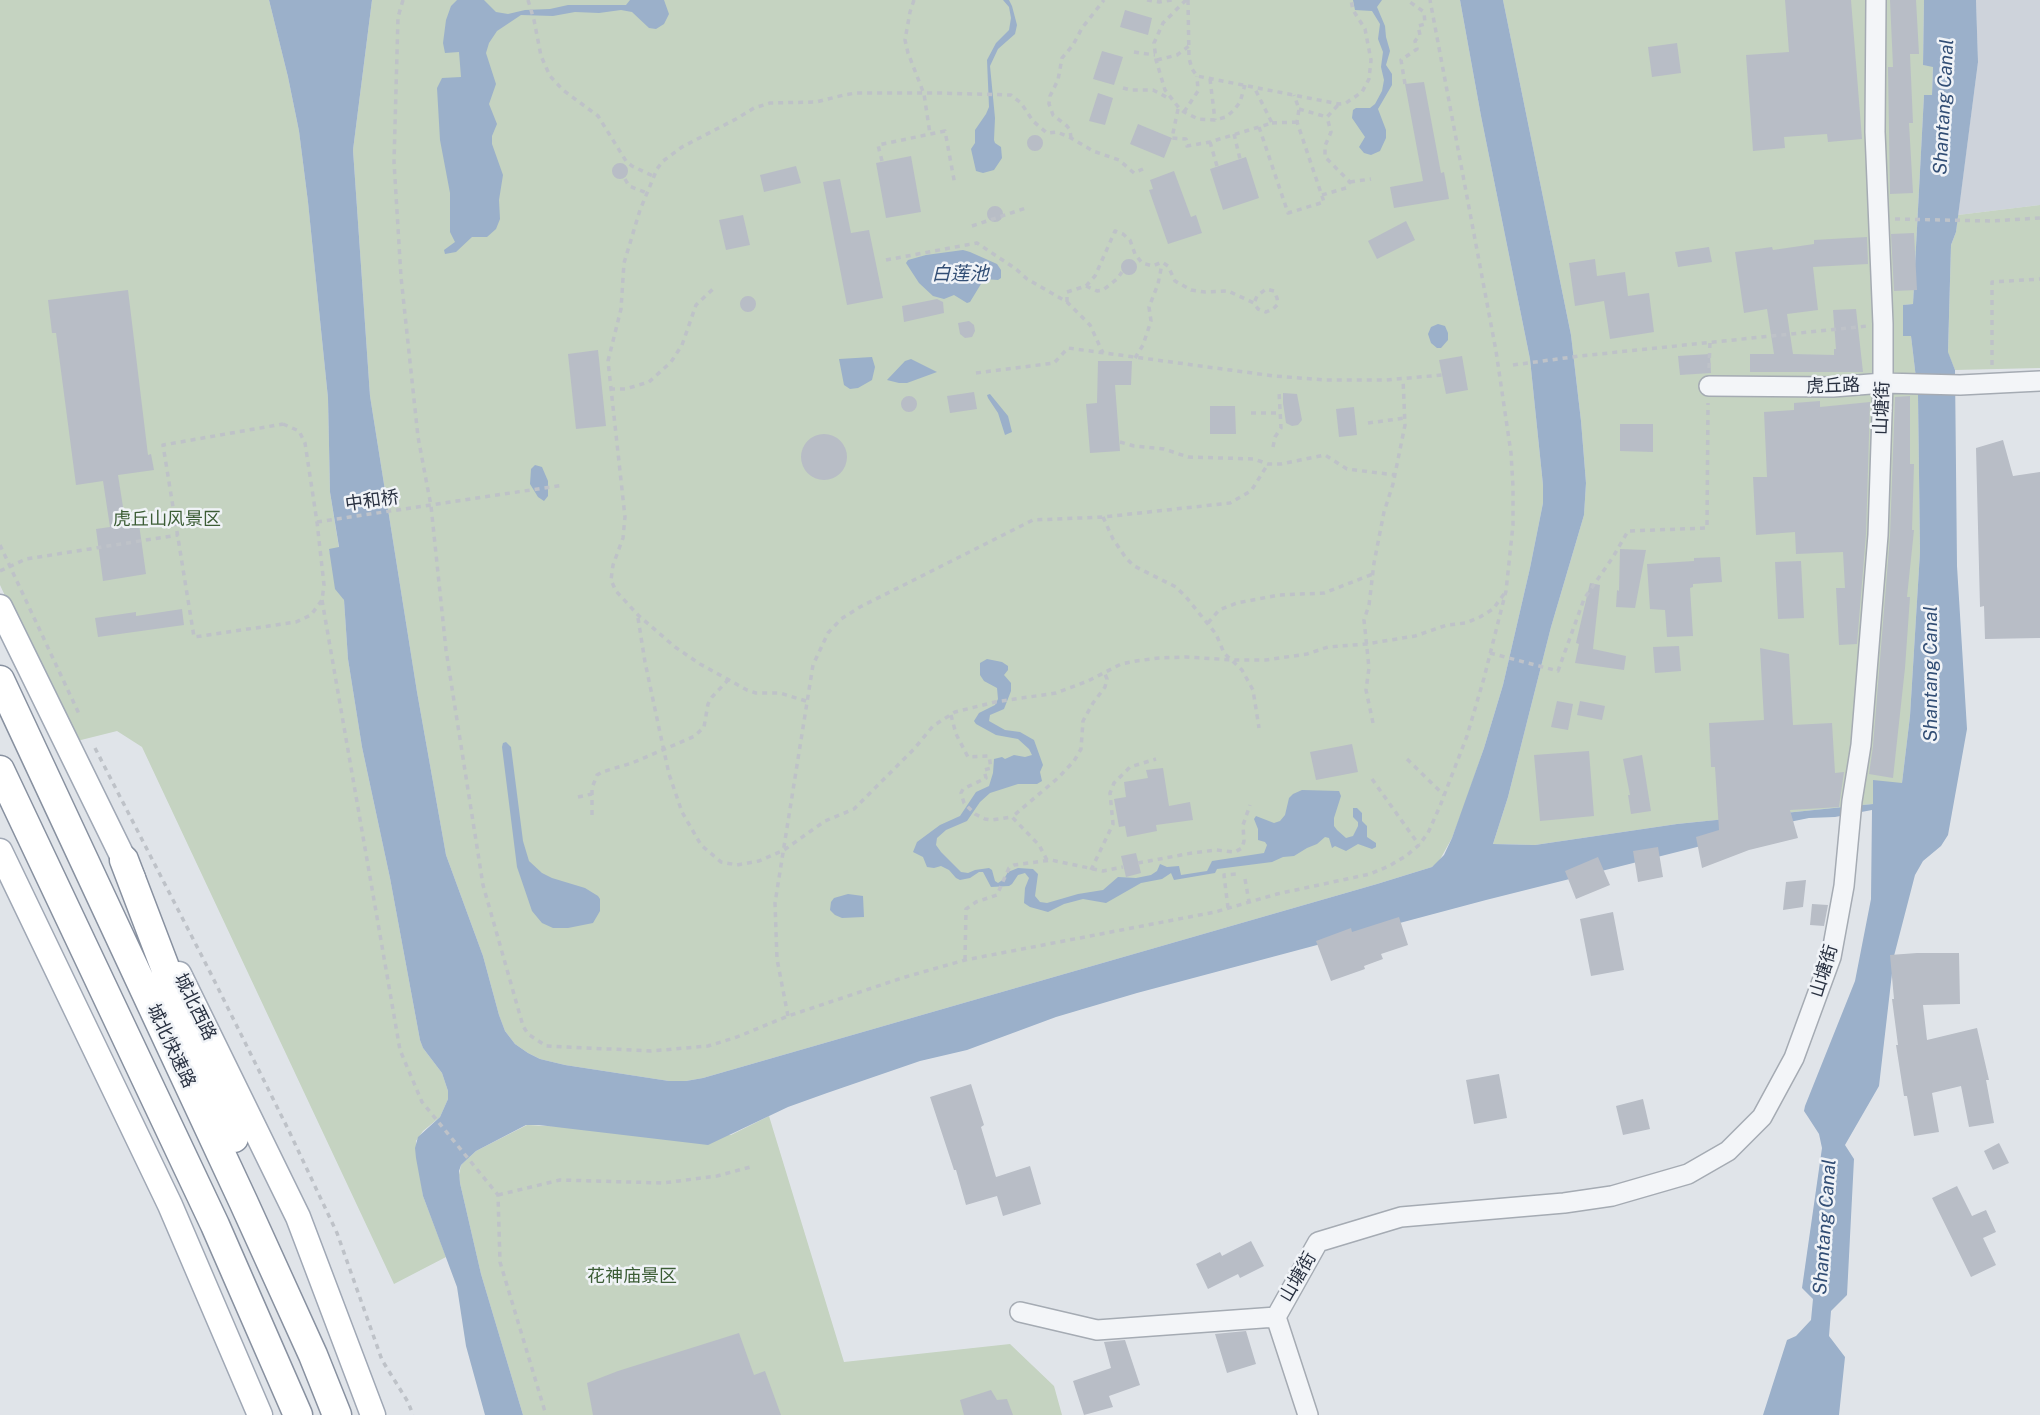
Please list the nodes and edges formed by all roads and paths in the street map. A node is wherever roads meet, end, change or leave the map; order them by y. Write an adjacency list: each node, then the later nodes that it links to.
1 (403, 0): 84 (path)
2 (528, 0): 42 (path)
3 (914, 0): 22 (path)
4 (1104, 0): 36 (path)
5 (1147, 0): 6 (path)
6 (1173, 0): 12 (path)
7 (1187, 0): 12 (path); 13 (path)
8 (1351, 0): 25 (path)
9 (1407, 0): 18 (path)
10 (1430, 0): 92 (path)
11 (1876, 0): 51 (street, 山塘街)
12 (1180, 6): 15 (path)
13 (1189, 46): 15 (path); 16 (path)
14 (1134, 52): 15 (path)
15 (1156, 58): 24 (path)
16 (1197, 76): 17 (path); 28 (path)
17 (1210, 79): 19 (path); 30 (path)
18 (1405, 84)
19 (1245, 85): 20 (path); 30 (path)
20 (1254, 87): 23 (path); 32 (path)
21 (1123, 88): 24 (path)
22 (924, 94): 34 (path); 36 (path); 42 (path)
23 (1294, 94): 25 (path); 27 (path)
24 (1172, 100): 26 (path)
25 (1339, 104): 29 (path)
26 (1179, 108): 28 (path); 37 (path)
27 (1298, 108): 29 (path); 31 (path)
28 (1184, 112): 30 (path)
29 (1327, 117): 45 (path)
30 (1215, 120)
31 (1297, 122): 32 (path); 48 (path)
32 (1272, 123): 33 (path)
33 (1259, 127): 35 (path); 48 (path)
34 (930, 134): 39 (path); 46 (path)
35 (1234, 134): 37 (path); 38 (path)
36 (1071, 138): 41 (path)
37 (1210, 142): 40 (path)
38 (1240, 159)
39 (881, 162)
40 (1217, 166)
41 (1143, 169)
42 (653, 176): 47 (path)
43 (625, 178): 47 (path)
44 (1371, 179): 45 (path)
45 (1350, 182): 48 (path)
46 (955, 185)
47 (647, 193): 73 (path)
48 (1322, 195)
49 (1026, 208): 52 (path)
50 (2040, 218): 51 (path)
51 (1879, 219): 61 (street, 山塘街)
52 (972, 226)
53 (886, 260): 59 (path)
54 (1162, 262): 57 (path); 60 (path); 64 (path)
55 (1122, 272): 57 (path)
56 (2040, 279): 71 (path)
57 (1086, 286): 59 (path)
58 (715, 287): 73 (path)
59 (1067, 302): 63 (path)
60 (1254, 303): 60 (path)
61 (1883, 324): 62 (path); 70 (street, 山塘街)
62 (1710, 342): 65 (path); 72 (path)
63 (1103, 353): 64 (path); 66 (path)
64 (1135, 358): 68 (path)
65 (1513, 365)
66 (976, 373)
67 (1442, 375): 68 (path)
68 (1403, 379): 77 (path)
69 (2040, 381): 71 (street, 虎丘路)
70 (1882, 383): 71 (street, 虎丘路); 72 (street, 虎丘路); 137 (street, 山塘街)
71 (1993, 384)
72 (1709, 386): 98 (path)
73 (610, 389): 95 (path)
74 (1279, 391): 75 (path)
75 (1279, 413): 76 (path); 80 (path)
76 (1251, 414)
77 (1405, 418): 78 (path); 82 (path)
78 (1368, 423)
79 (1120, 442): 81 (path)
80 (1273, 447)
81 (1268, 464): 82 (path); 85 (path)
82 (1395, 475): 91 (path)
83 (564, 485): 84 (path, 中和桥)
84 (430, 506): 86 (path, 中和桥); 133 (path)
85 (1103, 517): 96 (path); 103 (path)
86 (320, 522): 87 (path); 93 (path)
87 (178, 535): 89 (path); 93 (path)
88 (0, 545): 89 (path)
89 (10, 567): 90 (path); 105 (path)
90 (0, 571)
91 (1373, 574): 96 (path); 97 (path)
92 (1506, 591): 97 (path); 98 (path)
93 (322, 600): 135 (path)
94 (0, 607): 123 (main road, 城北西路)
95 (638, 615): 101 (path); 109 (path)
96 (1207, 624): 99 (path)
97 (1366, 644): 99 (path); 106 (path)
98 (1490, 653): 115 (path)
99 (1233, 660): 100 (path); 107 (path)
100 (1105, 673): 104 (path); 119 (path)
101 (729, 679): 103 (path); 109 (path)
102 (0, 680): 138 (highway, 城北快速路)
103 (806, 701): 121 (path)
104 (951, 715): 119 (path); 121 (path)
105 (80, 716)
106 (1373, 723)
107 (1259, 728)
108 (91, 740): 143 (path)
109 (664, 750): 114 (path); 121 (path)
110 (1156, 759): 127 (path)
111 (1407, 759): 115 (path)
112 (0, 770): 140 (highway, 城北快速路)
113 (1372, 779): 120 (path)
114 (592, 794): 116 (path); 118 (path)
115 (1444, 795): 120 (path)
116 (578, 797)
117 (1250, 805): 125 (path)
118 (592, 815)
119 (1012, 817): 124 (path)
120 (1419, 845): 130 (path)
121 (784, 850): 133 (path)
122 (0, 851): 139 (main road)
123 (124, 860): 138 (highway); 142 (main road, 城北西路)
124 (1047, 860): 127 (path); 132 (path)
125 (1138, 863)
126 (1123, 867): 127 (path)
127 (1091, 870)
128 (1236, 874): 131 (path)
129 (1245, 879): 130 (path)
130 (1249, 902): 131 (path)
131 (1228, 908): 132 (path)
132 (965, 960): 133 (path)
133 (788, 1016)
134 (754, 1166): 135 (path)
135 (498, 1195): 144 (path)
136 (1020, 1312): 137 (street, 山塘街)
137 (1276, 1317): 145 (street)
138 (313, 1355): 141 (highway, 城北快速路)
139 (260, 1415)
140 (298, 1415)
141 (337, 1415)
142 (373, 1415)
143 (413, 1415)
144 (546, 1415)
145 (1308, 1415)

